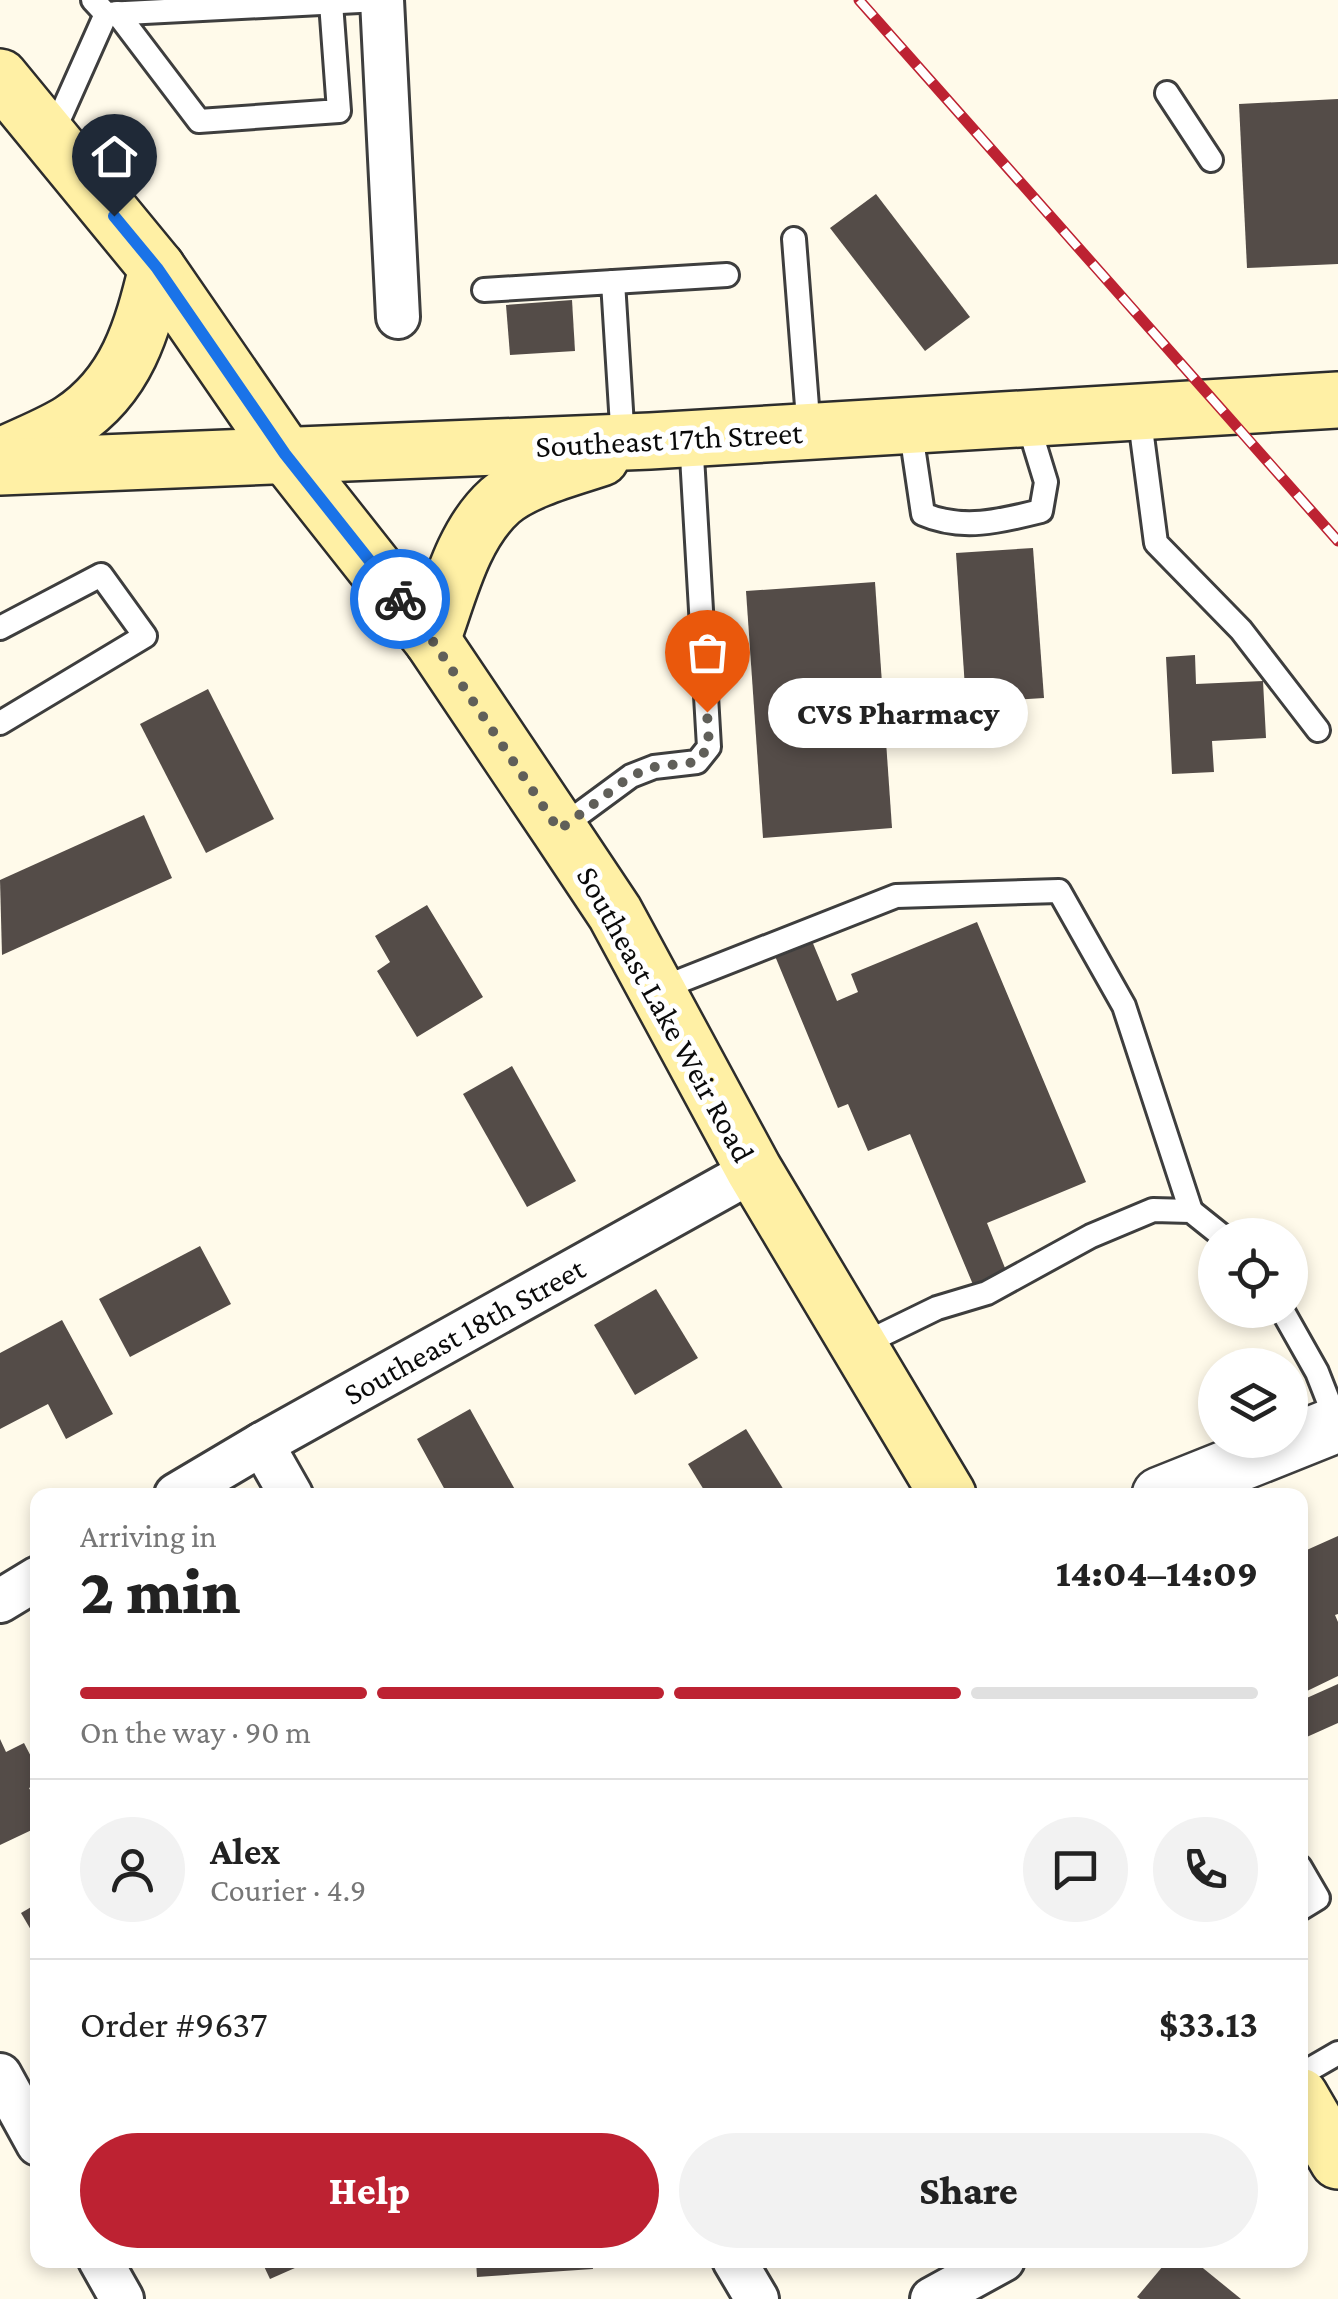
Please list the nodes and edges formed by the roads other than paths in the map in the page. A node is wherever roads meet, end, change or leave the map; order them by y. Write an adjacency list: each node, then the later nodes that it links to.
1 (380, 0): 2 (lane); 13 (street)
2 (322, 2): 3 (lane); 3 (lane)
3 (105, 9): 6 (lane)
4 (0, 77): 6 (main road, Southeast Lake Weir Road)
5 (1167, 93): 7 (lane)
6 (50, 138): 9 (main road, Southeast Lake Weir Road)
7 (1211, 160)
8 (794, 239): 18 (lane)
9 (157, 268): 20 (main road, Southeast Lake Weir Road); 21 (main road)
10 (727, 276): 11 (lane)
11 (613, 282): 12 (lane); 19 (lane)
12 (484, 290)
13 (398, 316)
14 (1338, 400): 15 (main road, Southeast 17th Street)
15 (1139, 413): 16 (main road, Southeast 17th Street); 26 (lane)
16 (1028, 420): 17 (main road, Southeast 17th Street); 17 (lane)
17 (910, 426): 18 (main road, Southeast 17th Street)
18 (809, 432): 19 (main road, Southeast 17th Street)
19 (655, 441): 20 (main road, Southeast 17th Street); 24 (main road); 27 (lane)
20 (285, 454): 22 (main road, Southeast 17th Street); 24 (main road, Southeast Lake Weir Road)
21 (0, 457)
22 (0, 467)
23 (0, 628): 25 (lane)
24 (432, 640): 27 (main road, Southeast Lake Weir Road)
25 (0, 722)
26 (1318, 730)
27 (559, 830): 28 (main road, Southeast Lake Weir Road)
28 (656, 990): 29 (main road, Southeast Lake Weir Road); 30 (lane)
29 (754, 1170): 33 (main road, Southeast Lake Weir Road); 35 (street, Southeast 18th Street)
30 (1191, 1211): 31 (lane); 33 (lane)
31 (1200, 1218)
32 (1292, 1328): 34 (lane)
33 (859, 1346): 38 (main road, Southeast Lake Weir Road)
34 (1338, 1424): 39 (street)
35 (262, 1444): 36 (street, Southeast 18th Street); 37 (street)
36 (188, 1488)
37 (287, 1488)
38 (944, 1488)
39 (1178, 1488)
40 (30, 1583): 41 (street)
41 (0, 1600)
42 (1308, 1881): 43 (lane)
43 (1308, 1904)
44 (1338, 2053): 45 (lane)
45 (1308, 2070)
46 (0, 2075): 48 (street)
47 (1308, 2110): 49 (main road)
48 (30, 2129)
49 (1338, 2162)
50 (105, 2268): 53 (street)
51 (739, 2268): 54 (street)
52 (988, 2268): 55 (street)
53 (122, 2299)
54 (757, 2299)
55 (932, 2299)

